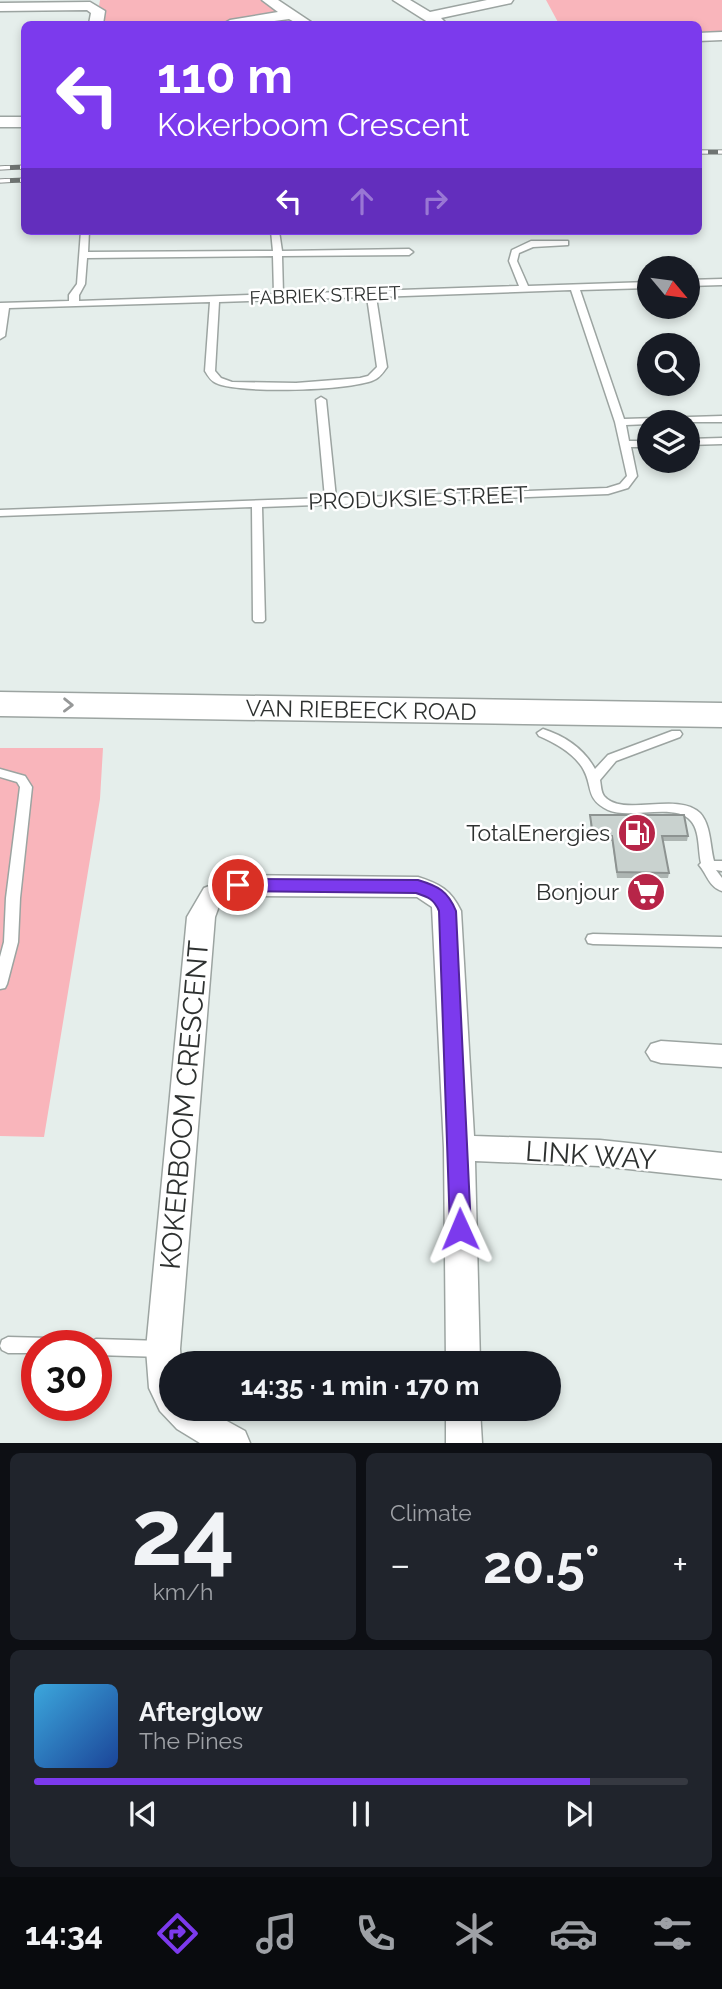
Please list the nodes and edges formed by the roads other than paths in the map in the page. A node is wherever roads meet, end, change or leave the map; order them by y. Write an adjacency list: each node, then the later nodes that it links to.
1 (269, 0): 5 (street)
2 (400, 0): 9 (street)
3 (506, 0): 9 (street)
4 (0, 7): 6 (street)
5 (291, 14): 7 (street); 8 (street)
6 (96, 21)
7 (248, 21)
8 (302, 21)
9 (434, 21)
10 (722, 36): 11 (street)
11 (702, 37)
12 (0, 122): 13 (street)
13 (21, 122)
14 (85, 235): 19 (lane)
15 (276, 235): 18 (lane)
16 (565, 243): 24 (lane)
17 (410, 251): 18 (lane)
18 (278, 254): 19 (lane); 26 (lane)
19 (84, 256): 28 (lane)
20 (722, 282): 21 (lane)
21 (700, 283)
22 (637, 285): 23 (lane, FABRIEK STREET)
23 (574, 287): 24 (lane, FABRIEK STREET); 33 (lane, PRODUKSIE STREET)
24 (525, 289): 25 (lane, FABRIEK STREET)
25 (371, 293): 26 (lane, FABRIEK STREET); 27 (lane)
26 (279, 296): 27 (lane, FABRIEK STREET)
27 (215, 298): 28 (lane, FABRIEK STREET)
28 (74, 303): 29 (lane, FABRIEK STREET)
29 (3, 306): 30 (lane)
30 (0, 336)
31 (321, 400): 38 (lane)
32 (722, 419): 33 (lane)
33 (620, 422): 36 (lane, PRODUKSIE STREET)
34 (722, 441): 35 (lane)
35 (700, 442)
36 (626, 444): 37 (lane); 38 (lane, PRODUKSIE STREET)
37 (637, 444)
38 (331, 501): 39 (lane, PRODUKSIE STREET)
39 (257, 504): 40 (lane, PRODUKSIE STREET); 41 (lane)
40 (0, 513)
41 (259, 620)
42 (0, 705): 43 (main road, VAN RIEBEECK ROAD, one-way to 43)
43 (722, 715)
44 (0, 730): 45 (main road, VAN RIEBEECK ROAD)
45 (543, 733): 46 (main road, VAN RIEBEECK ROAD); 49 (lane)
46 (676, 734): 47 (main road, VAN RIEBEECK ROAD); 49 (lane)
47 (722, 734)
48 (0, 773): 53 (lane)
49 (595, 778): 50 (lane)
50 (706, 865): 51 (lane); 52 (lane)
51 (722, 866)
52 (722, 886)
53 (13, 898): 54 (lane); 57 (lane)
54 (0, 909)
55 (593, 939): 56 (lane)
56 (722, 942)
57 (0, 982)
58 (661, 1052): 59 (street)
59 (722, 1056)
60 (459, 1148): 61 (street, LINK WAY); 65 (street, KOKERBOOM CRESCENT); 66 (street, KOKERBOOM CRESCENT)
61 (722, 1166)
62 (8, 1345): 63 (lane)
63 (21, 1345)
64 (112, 1347): 65 (lane)
65 (163, 1349)
66 (463, 1351)
67 (194, 1421): 69 (street)
68 (463, 1421): 70 (street)
69 (232, 1443)
70 (464, 1443)

